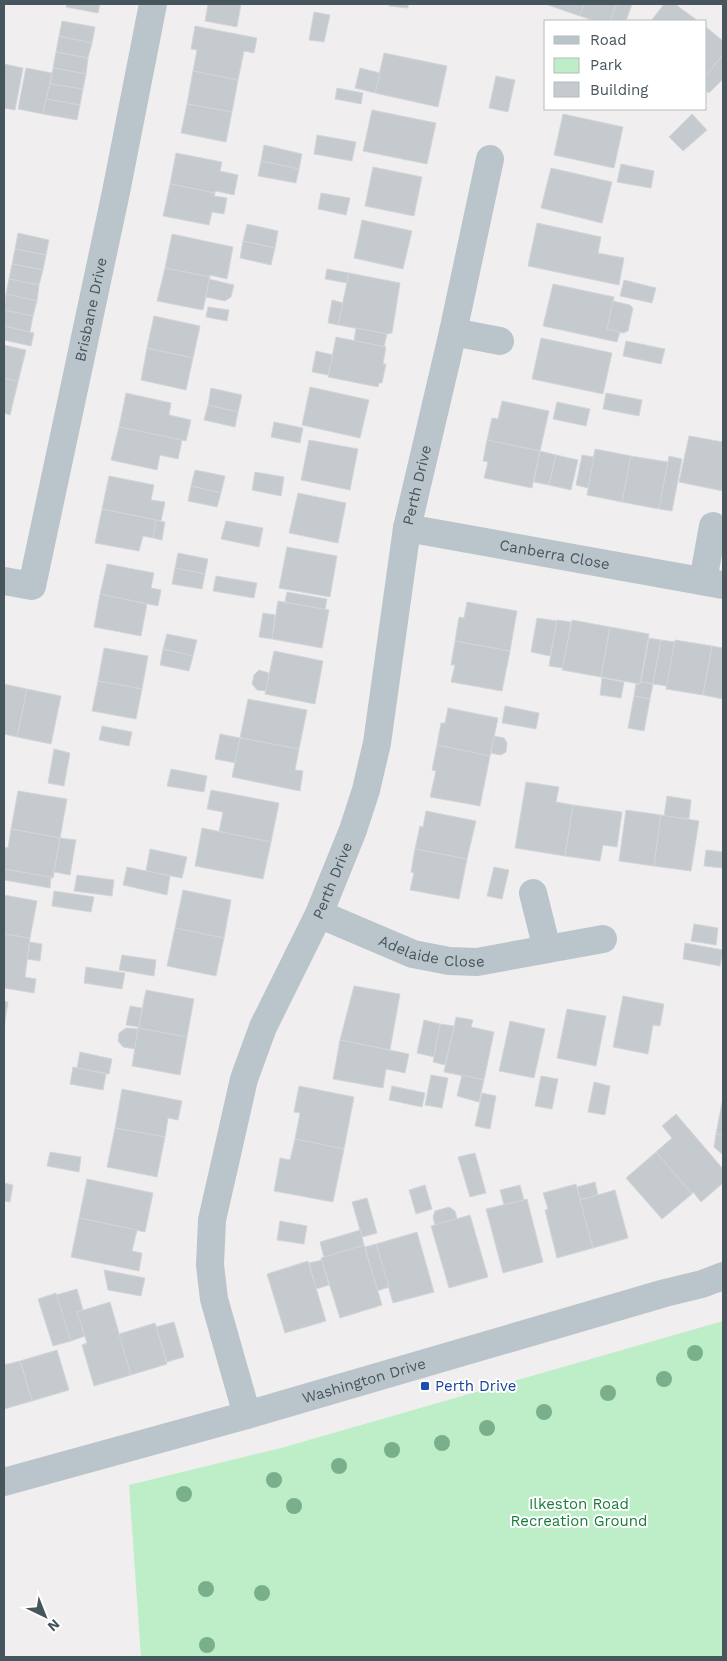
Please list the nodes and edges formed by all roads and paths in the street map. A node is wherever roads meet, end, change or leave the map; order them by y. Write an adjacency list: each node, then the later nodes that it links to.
1 (152, 4): 7 (street, Brisbane Drive)
2 (490, 160): 3 (street, Perth Drive)
3 (453, 332): 4 (street); 6 (street, Perth Drive)
4 (500, 341)
5 (713, 526): 8 (street, Canberra Close)
6 (407, 528): 8 (street, Canberra Close); 10 (street, Perth Drive)
7 (4, 581)
8 (713, 583)
9 (533, 893): 12 (street)
10 (319, 914): 12 (street, Adelaide Close); 14 (street, Perth Drive)
11 (603, 939): 12 (street, Adelaide Close)
12 (547, 949)
13 (723, 1276): 14 (street, Washington Drive)
14 (247, 1414): 15 (street, Washington Drive)
15 (4, 1482)

